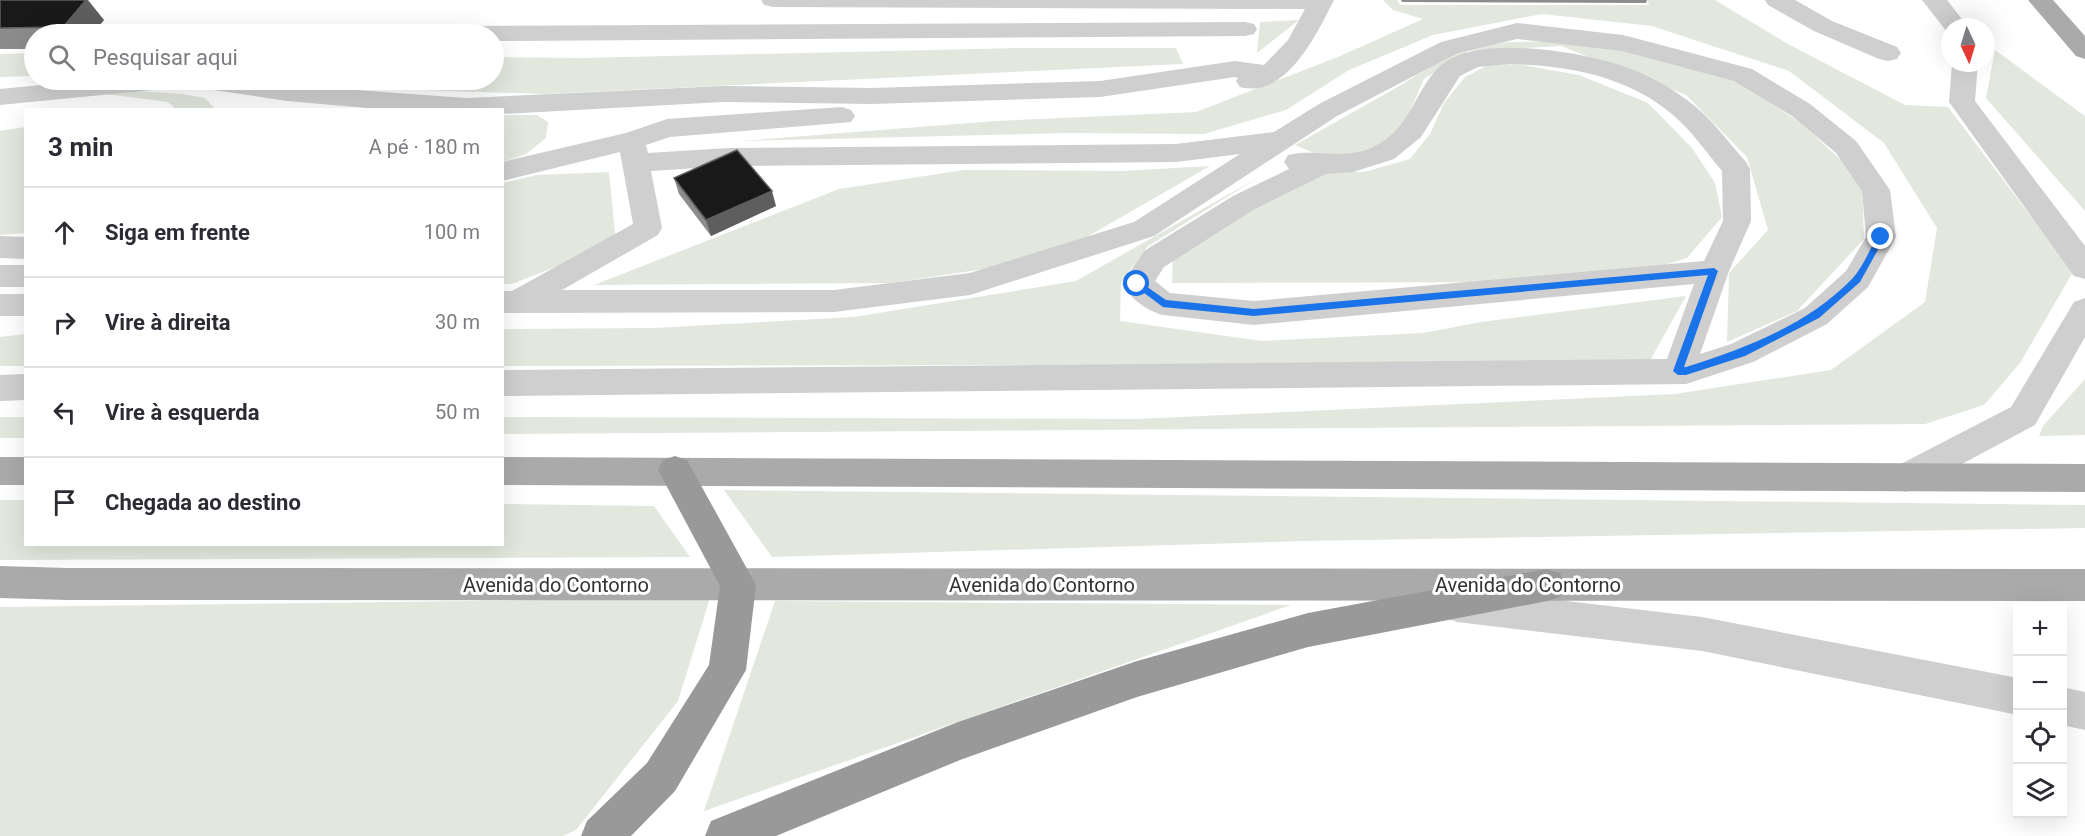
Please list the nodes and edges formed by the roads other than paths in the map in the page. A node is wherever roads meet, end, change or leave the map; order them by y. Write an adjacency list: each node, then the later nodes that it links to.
1 (773, 0): 7 (lane)
2 (1777, 0): 9 (lane)
3 (1806, 0): 9 (lane)
4 (1934, 0): 8 (lane)
5 (2040, 0): 12 (main road)
6 (1321, 1): 7 (lane); 16 (lane)
7 (1248, 2): 10 (lane)
8 (1949, 18)
9 (1823, 26): 13 (lane)
10 (1245, 28): 11 (lane); 14 (lane)
11 (504, 34)
12 (2085, 51)
13 (1887, 54)
14 (1235, 69): 16 (lane); 20 (lane)
15 (1964, 72): 37 (lane)
16 (1270, 74): 29 (lane)
17 (71, 90): 21 (lane)
18 (221, 90): 22 (lane)
19 (268, 90): 23 (lane)
20 (723, 94): 28 (lane); 29 (lane)
21 (0, 97)
22 (239, 108)
23 (438, 108): 24 (lane)
24 (475, 108)
25 (504, 111): 28 (lane)
26 (24, 116): 27 (lane)
27 (0, 118)
28 (569, 119): 34 (lane)
29 (667, 128): 31 (lane)
30 (1281, 140): 31 (lane); 32 (lane); 45 (lane)
31 (634, 151): 34 (lane); 41 (lane)
32 (1257, 156): 33 (lane); 41 (lane)
33 (1320, 165): 38 (lane); 38 (lane)
34 (514, 169)
35 (0, 248): 36 (lane)
36 (24, 248)
37 (2085, 268)
38 (1714, 271): 45 (lane)
39 (0, 276): 40 (lane)
40 (24, 276)
41 (508, 302)
42 (24, 304): 43 (lane)
43 (0, 305)
44 (2085, 310): 53 (lane)
45 (1678, 371): 46 (lane)
46 (504, 383)
47 (24, 387): 48 (lane)
48 (0, 388)
49 (0, 471): 50 (main road)
50 (24, 471)
51 (504, 471): 52 (main road)
52 (675, 471): 53 (main road); 56 (highway)
53 (1905, 478): 54 (main road)
54 (2085, 478)
55 (0, 582): 56 (main road, Avenida do Contorno)
56 (738, 585): 57 (main road, Avenida do Contorno); 63 (highway)
57 (1547, 585): 58 (main road, Avenida do Contorno); 59 (highway)
58 (2085, 585)
59 (1450, 604): 60 (lane); 64 (highway)
60 (2013, 695)
61 (2067, 707): 62 (lane)
62 (2085, 711)
63 (602, 836)
64 (726, 836)

